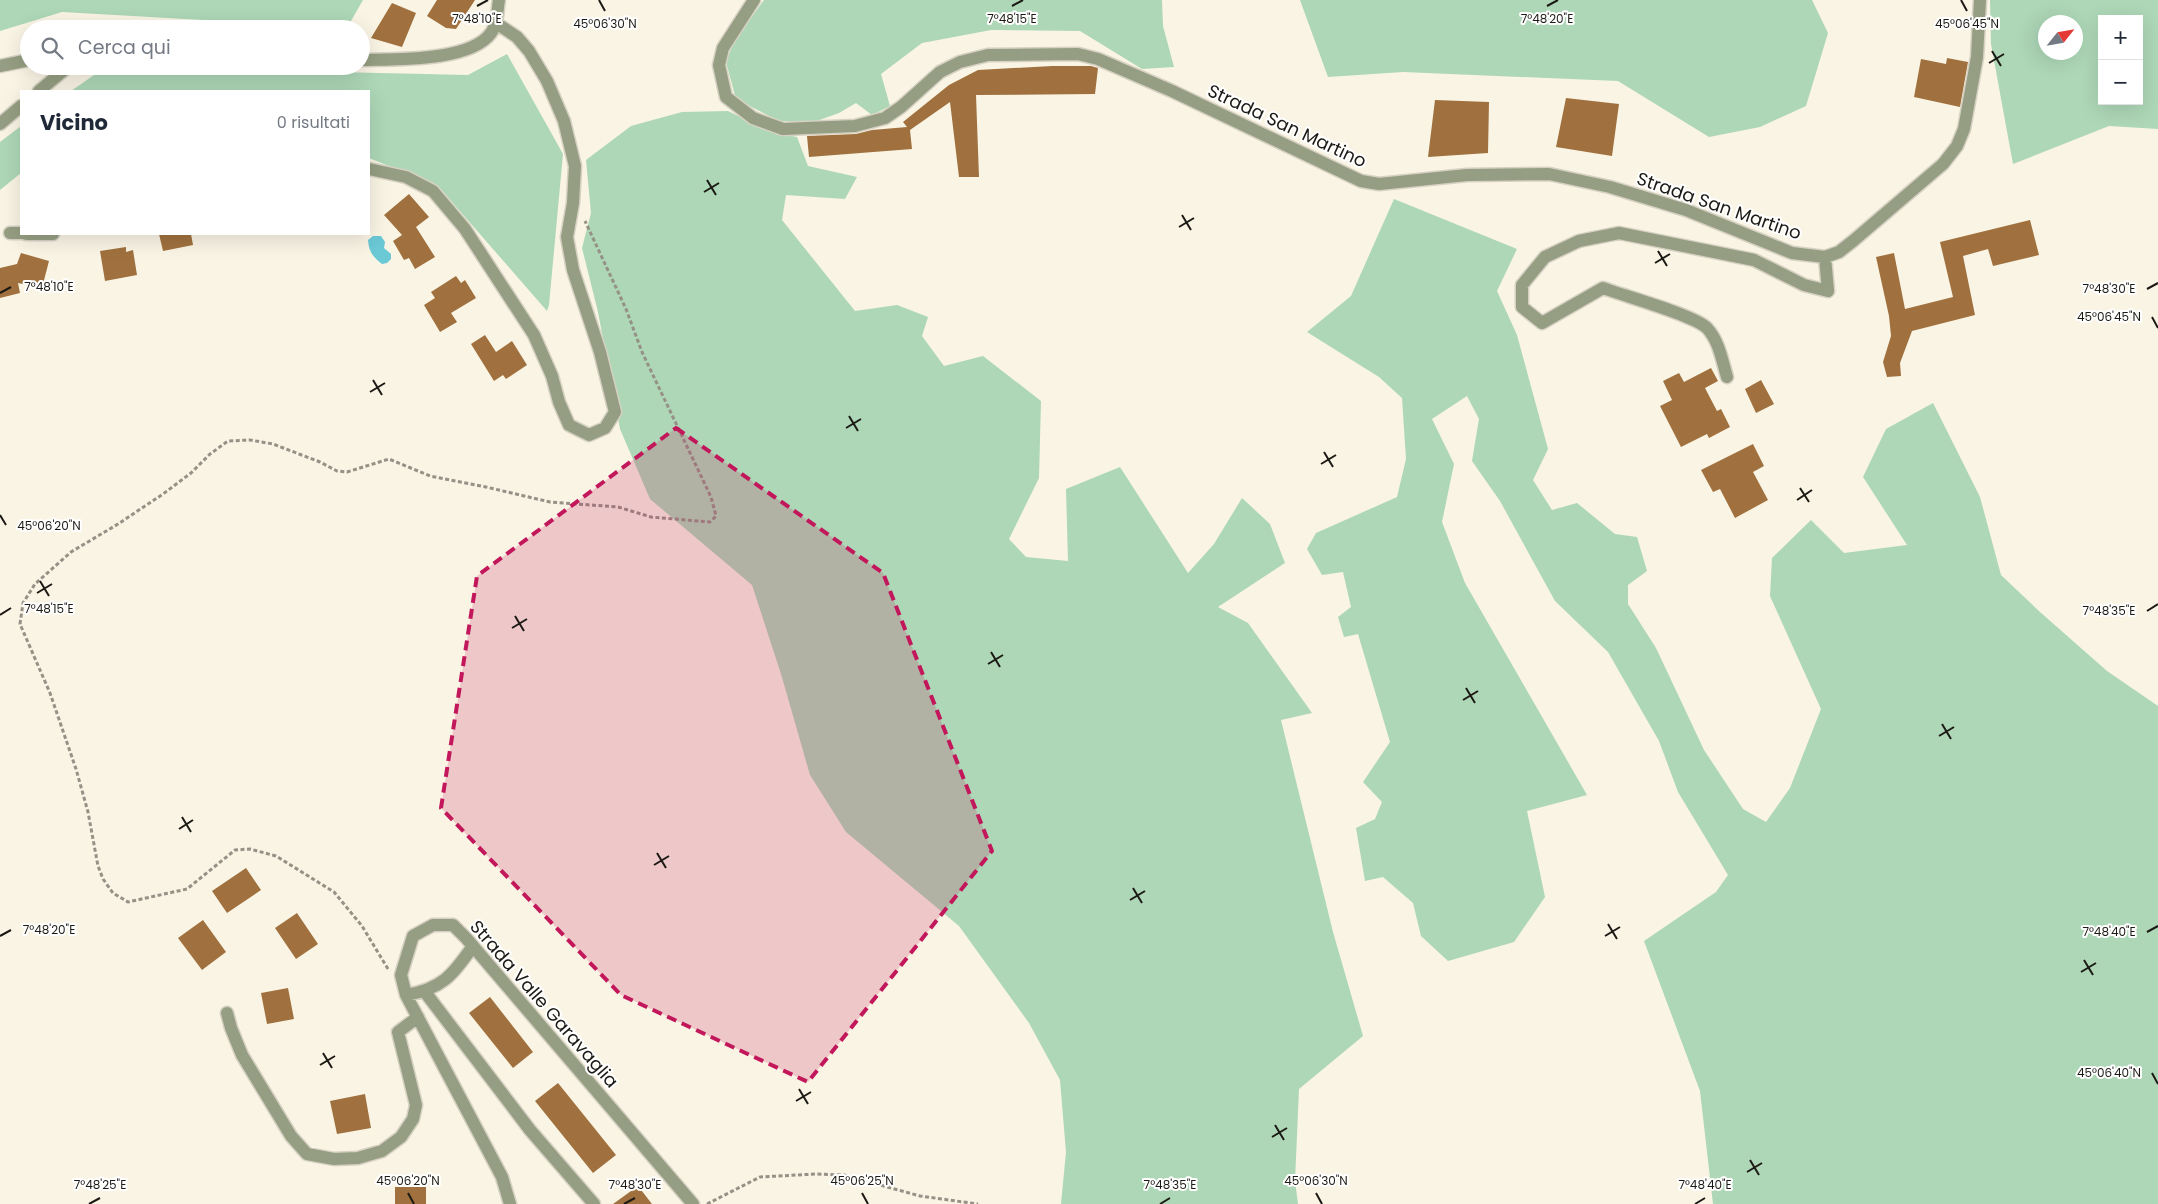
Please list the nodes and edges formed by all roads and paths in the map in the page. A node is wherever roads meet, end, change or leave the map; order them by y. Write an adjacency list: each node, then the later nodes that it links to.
1 (498, 0): 4 (street)
2 (754, 0): 14 (street, Strada San Martino)
3 (1980, 0): 14 (street)
4 (496, 23): 5 (street); 12 (street)
5 (370, 60)
6 (20, 62): 7 (street)
7 (0, 66)
8 (58, 75): 9 (street)
9 (40, 90)
10 (20, 107): 11 (street)
11 (0, 124)
12 (370, 169)
13 (585, 219): 17 (path)
14 (1824, 257): 15 (street)
15 (1727, 377)
16 (473, 946): 18 (street); 19 (street, Strada Valle Garavaglia); 24 (street, Strada Valle Garavaglia)
17 (392, 974)
18 (425, 992): 19 (street); 23 (street)
19 (406, 995): 21 (street, Strada Valle Garavaglia)
20 (227, 1013): 21 (street)
21 (418, 1017): 22 (street, Strada Valle Garavaglia)
22 (510, 1204)
23 (594, 1204)
24 (693, 1204)
25 (706, 1204): 26 (path)
26 (978, 1204)

